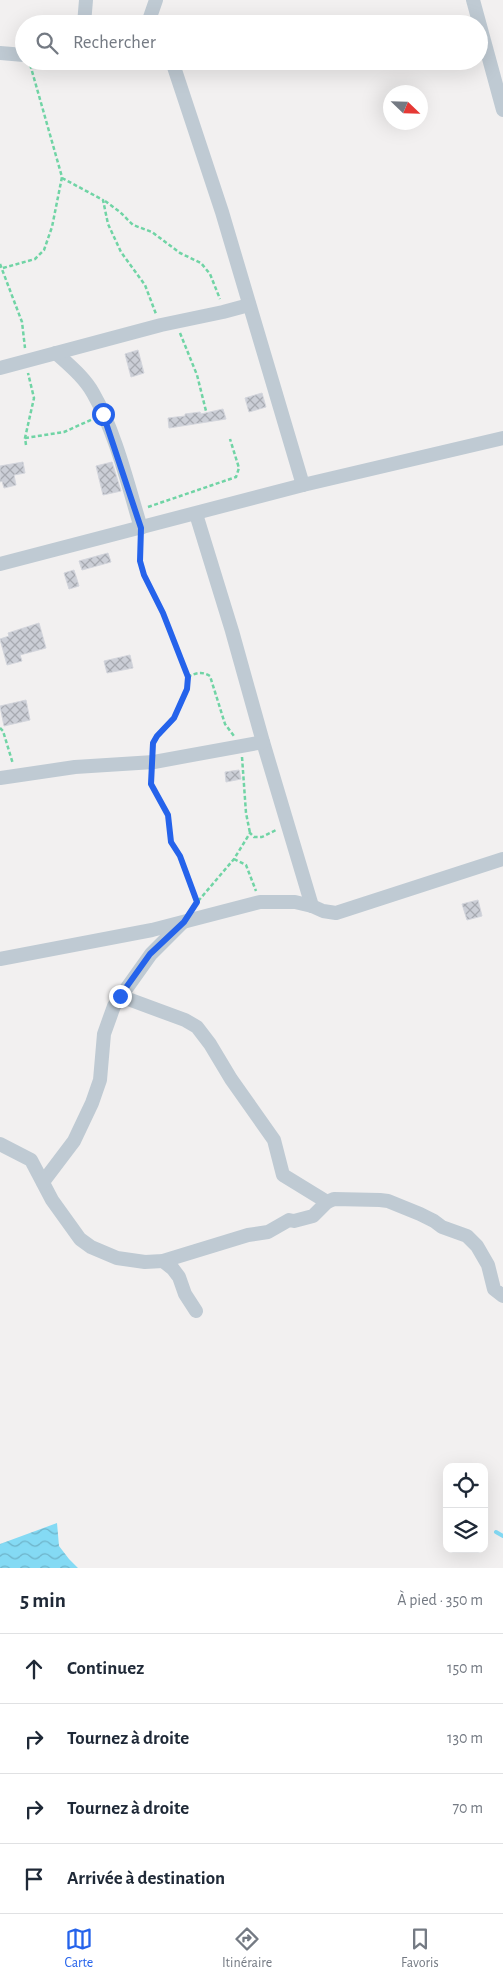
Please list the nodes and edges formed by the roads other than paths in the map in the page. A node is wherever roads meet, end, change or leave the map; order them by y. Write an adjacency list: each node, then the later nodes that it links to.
1 (86, 0): 4 (street)
2 (156, 0): 5 (street)
3 (473, 0): 6 (street)
4 (85, 15)
5 (152, 15)
6 (477, 15)
7 (0, 53): 8 (street)
8 (15, 54)
9 (488, 55): 11 (street)
10 (175, 70): 12 (street)
11 (503, 110)
12 (249, 305): 13 (street); 16 (street)
13 (56, 353): 14 (street); 18 (street)
14 (0, 368)
15 (503, 438): 16 (street)
16 (303, 485): 17 (street)
17 (196, 514): 18 (street); 20 (street)
18 (141, 528): 19 (street)
19 (0, 564)
20 (263, 742): 21 (street); 23 (street)
21 (0, 778)
22 (503, 859): 23 (street)
23 (312, 906): 24 (street)
24 (184, 922): 25 (street); 26 (street)
25 (0, 959)
26 (120, 996): 28 (street); 29 (street)
27 (0, 1144): 28 (street)
28 (43, 1182): 30 (street)
29 (327, 1202): 30 (street); 31 (street)
30 (163, 1261): 32 (street)
31 (503, 1296)
32 (196, 1310)

